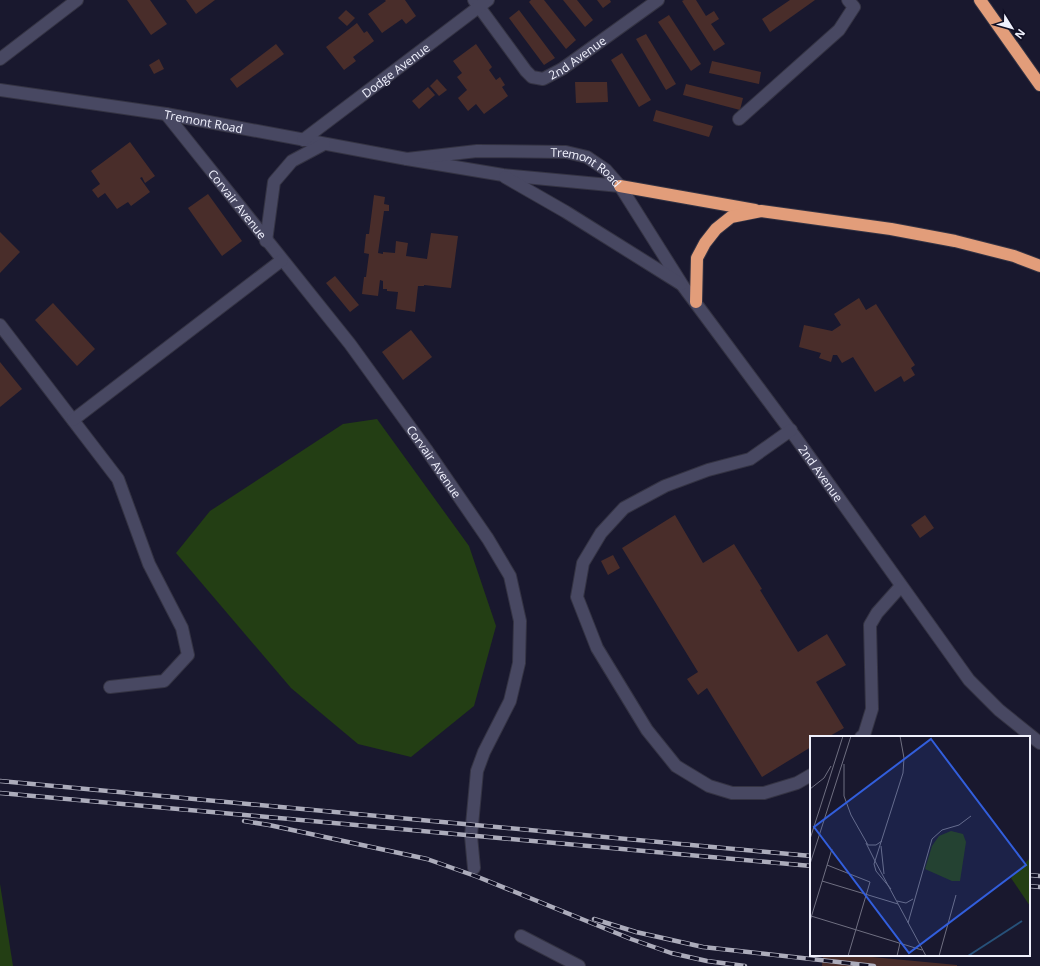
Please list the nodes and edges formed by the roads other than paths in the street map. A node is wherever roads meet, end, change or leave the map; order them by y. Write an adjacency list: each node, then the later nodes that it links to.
1 (77, 0): 6 (street)
2 (658, 0): 4 (street, 2nd Avenue)
3 (980, 0): 7 (highway)
4 (480, 2): 11 (street, Dodge Avenue)
5 (851, 4): 10 (street)
6 (0, 59)
7 (1040, 85)
8 (0, 90): 9 (street, Tremont Road)
9 (166, 114): 11 (street, Tremont Road); 17 (street, Corvair Avenue)
10 (739, 119)
11 (303, 140): 12 (street, Tremont Road)
12 (324, 144): 13 (street, Tremont Road); 17 (street)
13 (407, 159): 14 (street, Tremont Road); 15 (street, Tremont Road)
14 (503, 175): 15 (street, Tremont Road); 20 (street)
15 (620, 186): 16 (highway); 20 (street, 2nd Avenue)
16 (761, 211): 19 (highway); 21 (highway)
17 (266, 241): 18 (street, Corvair Avenue)
18 (282, 260): 23 (street); 30 (street, Corvair Avenue)
19 (1040, 266)
20 (683, 286): 21 (street, 2nd Avenue)
21 (696, 302): 24 (street, 2nd Avenue)
22 (0, 325): 23 (street)
23 (73, 420): 26 (street)
24 (791, 430): 25 (street, 2nd Avenue); 29 (street)
25 (901, 586): 27 (street); 28 (street, 2nd Avenue)
26 (110, 687)
27 (863, 736)
28 (1040, 743)
29 (810, 776)
30 (474, 868)
31 (521, 936): 32 (street)
32 (579, 966)

